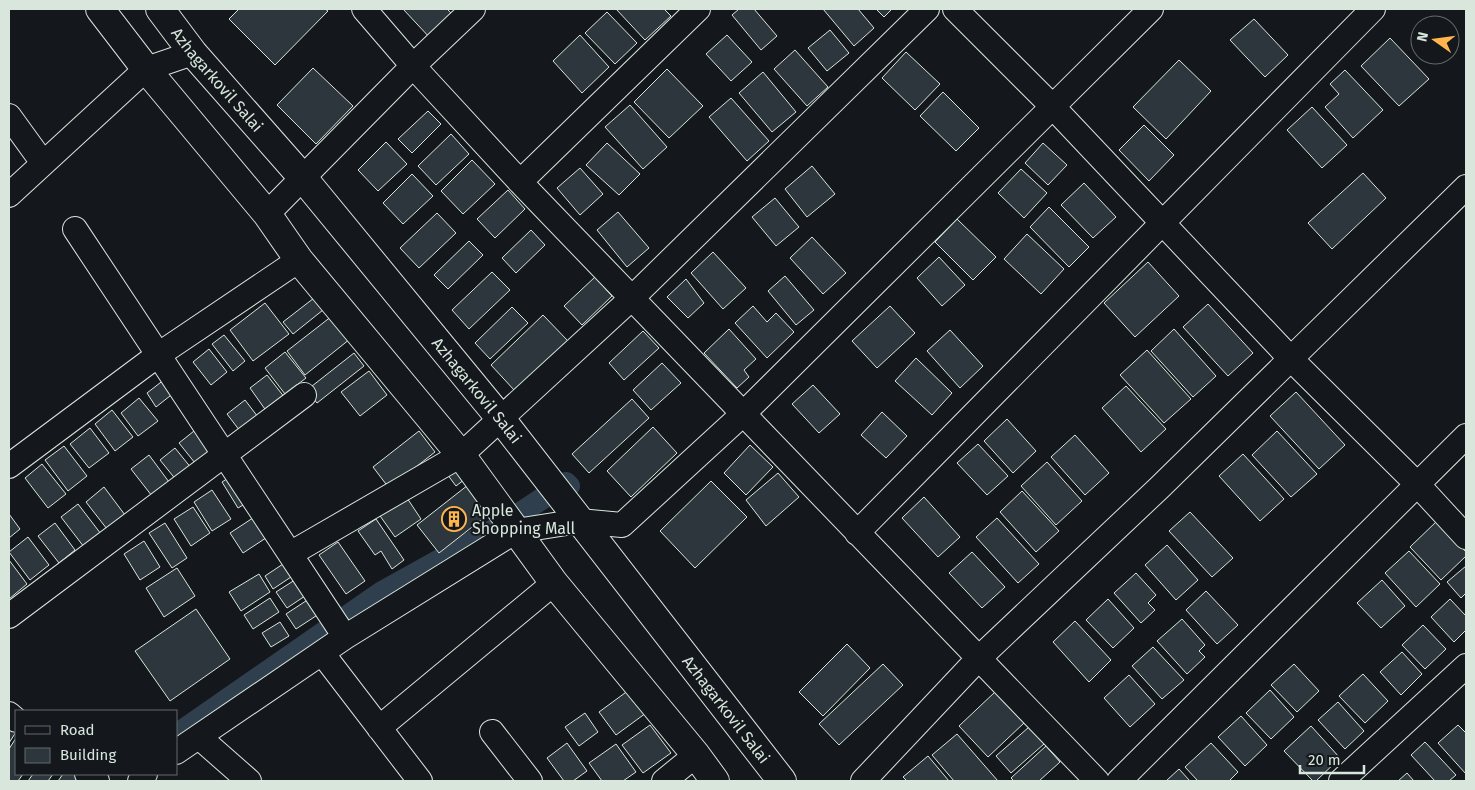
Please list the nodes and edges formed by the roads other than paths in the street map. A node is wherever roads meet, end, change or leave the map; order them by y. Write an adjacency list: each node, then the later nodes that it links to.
1 (100, 9): 12 (main road)
2 (160, 9): 10 (main road, Azhagarkovil Salai)
3 (364, 9): 11 (street)
4 (473, 9): 11 (street)
5 (698, 9): 17 (street)
6 (927, 9): 24 (street)
7 (955, 9): 13 (street)
8 (1152, 9): 13 (street)
9 (1373, 9): 21 (street)
10 (193, 53): 12 (street); 16 (main road, Azhagarkovil Salai)
11 (413, 66): 16 (street); 17 (street)
12 (146, 69): 15 (street); 20 (main road)
13 (1053, 107): 21 (street); 28 (street)
14 (9, 116): 15 (street)
15 (43, 163): 19 (street)
16 (303, 178): 20 (street); 29 (main road, Azhagarkovil Salai)
17 (520, 182): 24 (street)
18 (1466, 187): 26 (street)
19 (9, 195)
20 (267, 214): 23 (main road)
21 (1162, 223): 26 (street); 37 (street)
22 (75, 229): 25 (street)
23 (300, 260): 25 (street); 32 (main road)
24 (632, 298): 28 (street); 29 (street)
25 (158, 355): 31 (street); 33 (street)
26 (1291, 359): 34 (street); 44 (street)
27 (304, 395): 31 (street)
28 (743, 414): 35 (street); 37 (street)
29 (501, 419): 32 (street); 35 (main road, Azhagarkovil Salai)
30 (1466, 436): 34 (street)
31 (225, 455): 39 (street); 41 (street)
32 (461, 455): 36 (main road); 39 (street)
33 (9, 466)
34 (1418, 485): 38 (street); 59 (street)
35 (580, 521): 36 (street); 56 (main road, Azhagarkovil Salai)
36 (511, 523): 40 (main road); 42 (street)
37 (857, 533): 44 (street)
38 (1466, 537)
39 (290, 554): 42 (street)
40 (554, 583): 46 (street); 50 (main road)
41 (9, 616)
42 (340, 629): 43 (street)
43 (322, 653): 46 (street); 48 (street)
44 (978, 659): 57 (street); 58 (street)
45 (1466, 666): 60 (street)
46 (379, 728): 52 (street)
47 (492, 732): 53 (street)
48 (198, 737): 49 (street); 51 (street)
49 (178, 751)
50 (696, 755): 54 (street); 55 (main road)
51 (249, 781)
52 (420, 781)
53 (530, 781)
54 (664, 781)
55 (715, 781)
56 (782, 781)
57 (863, 781)
58 (1097, 781)
59 (1119, 781)
60 (1341, 781)

